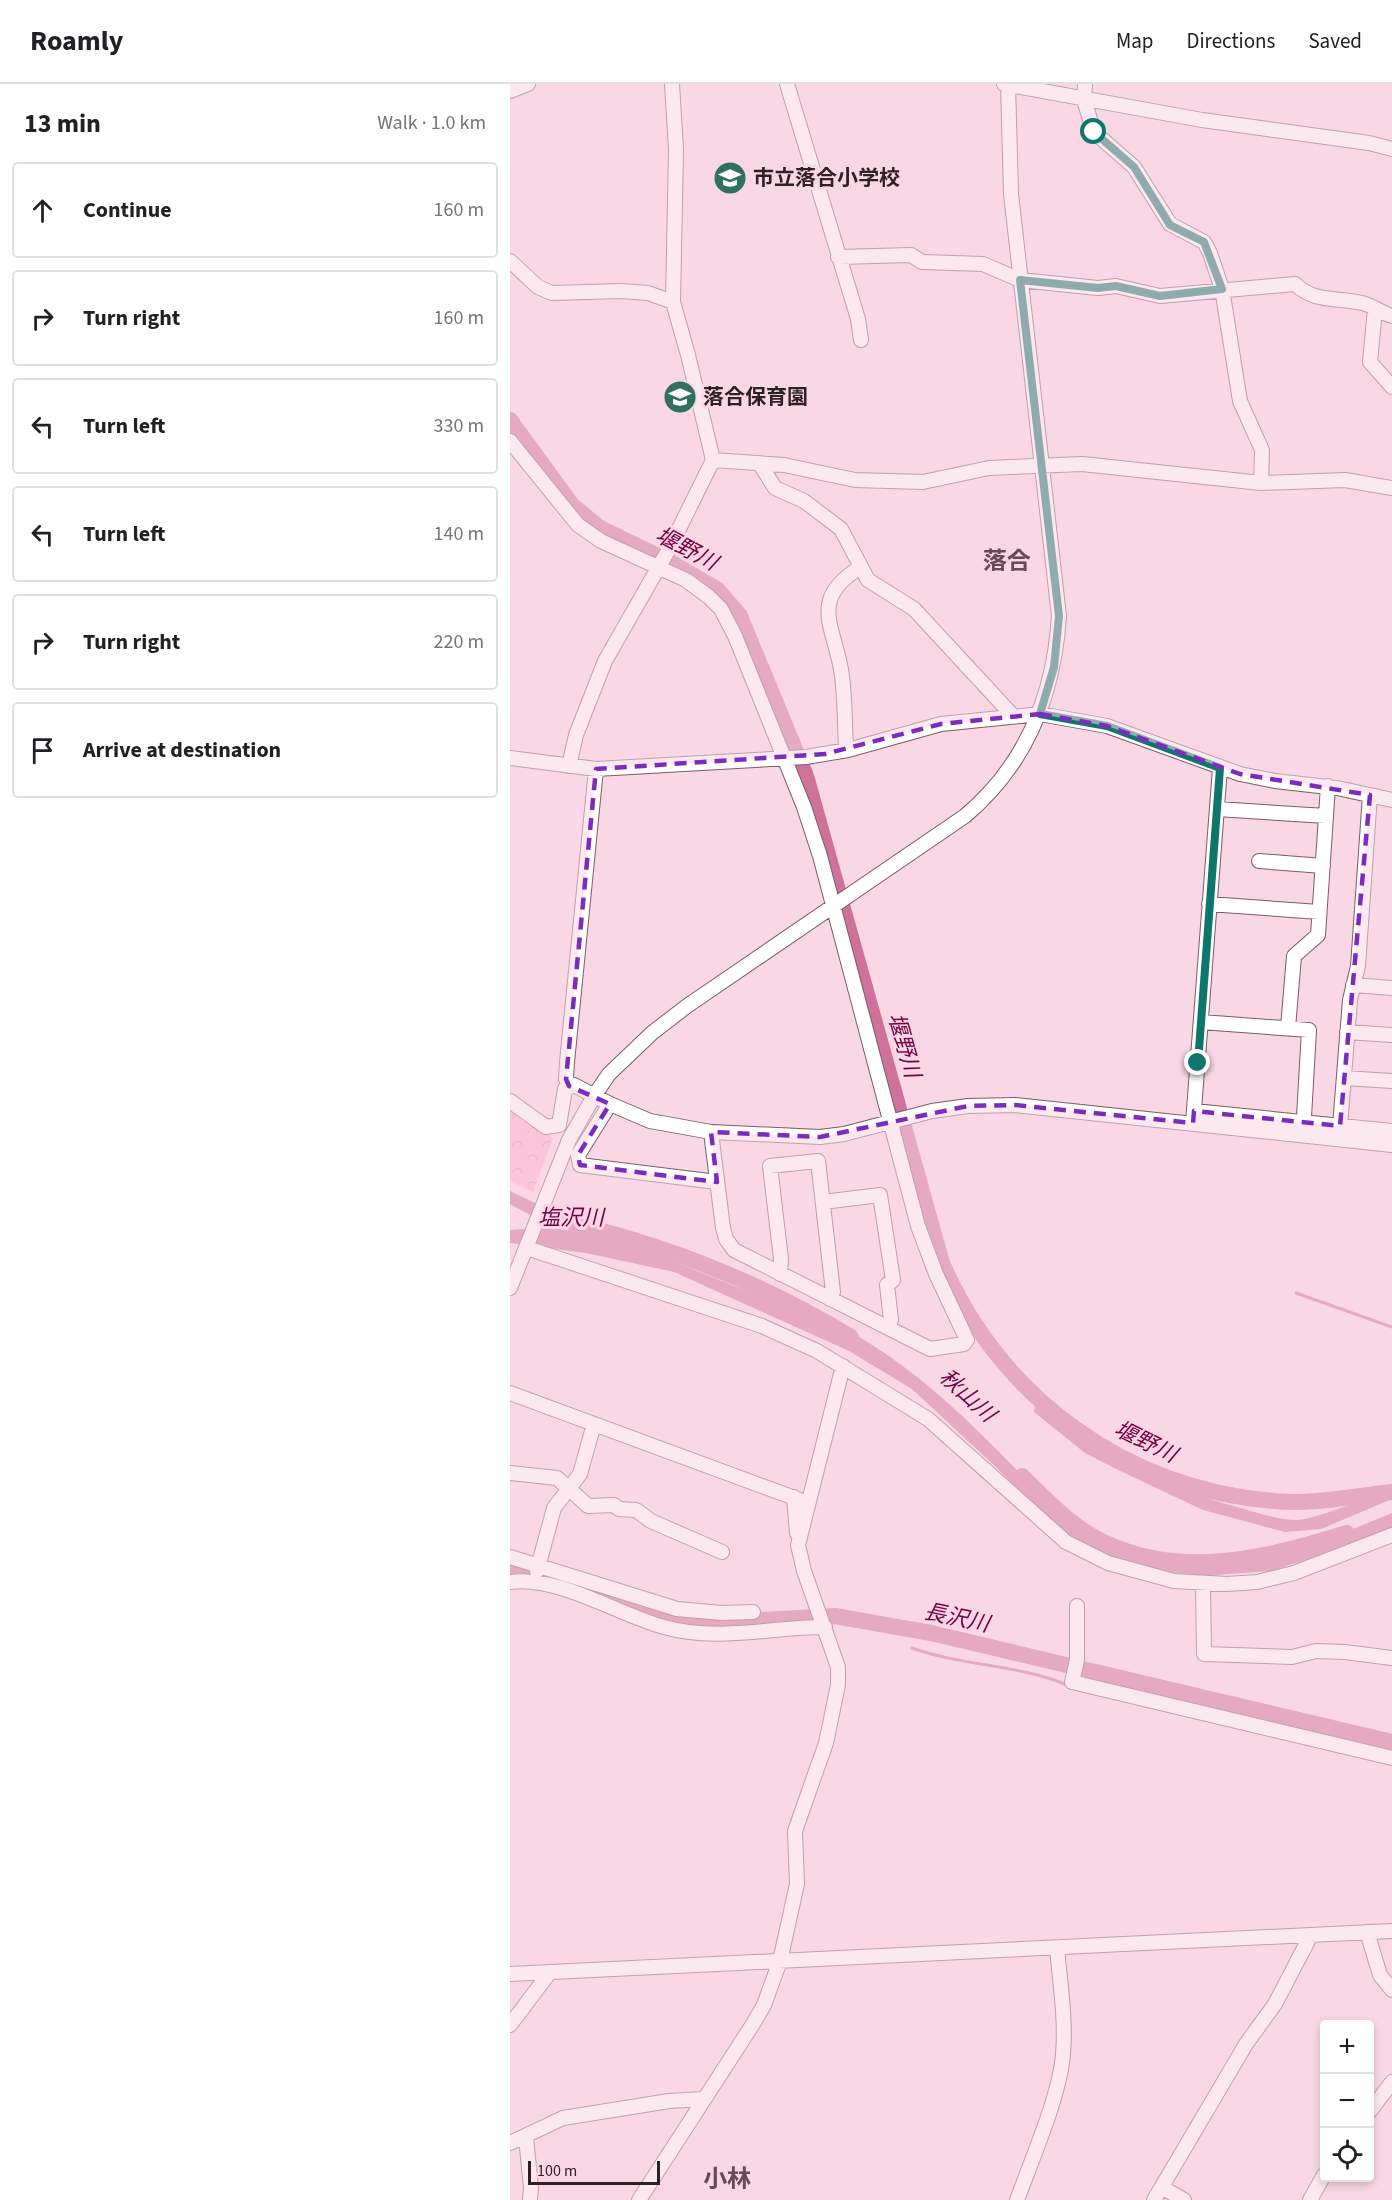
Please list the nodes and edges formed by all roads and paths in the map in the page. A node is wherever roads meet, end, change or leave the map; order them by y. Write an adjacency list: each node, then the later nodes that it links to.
1 (528, 84): 6 (street)
2 (672, 84): 13 (street)
3 (787, 84): 9 (street)
4 (1007, 84): 7 (street); 11 (street)
5 (1085, 84): 7 (street)
6 (510, 91)
7 (1084, 100): 8 (street); 12 (street)
8 (1392, 149)
9 (838, 257): 11 (street); 16 (street)
10 (510, 261): 13 (street)
11 (1020, 280): 12 (street); 21 (street)
12 (1222, 289): 14 (street); 22 (street)
13 (673, 302): 19 (street)
14 (1375, 309): 15 (street); 17 (street)
15 (1392, 316)
16 (861, 340)
17 (1392, 387)
18 (510, 441): 24 (street)
19 (713, 460): 20 (street); 24 (street)
20 (760, 464): 21 (street); 25 (street)
21 (1043, 467): 22 (street); 26 (street)
22 (1261, 483): 23 (street)
23 (1392, 488)
24 (659, 567): 29 (street); 31 (street)
25 (861, 567): 27 (street); 28 (street)
26 (1040, 714): 27 (street); 32 (street); 42 (street)
27 (1013, 716): 28 (street)
28 (846, 750): 29 (street)
29 (787, 757): 33 (street); 42 (street)
30 (510, 758): 31 (street)
31 (569, 766): 33 (street)
32 (1220, 768): 34 (street); 37 (street)
33 (596, 769): 52 (street)
34 (1328, 786): 35 (street); 38 (street)
35 (1370, 795): 36 (street); 44 (street)
36 (1392, 800)
37 (1217, 808): 38 (street); 41 (street)
38 (1326, 816): 40 (street)
39 (1259, 861): 40 (street)
40 (1323, 866): 43 (street)
41 (1209, 904): 43 (street); 46 (street)
42 (834, 906): 53 (street); 57 (street)
43 (1319, 912): 47 (street)
44 (1353, 986): 45 (street); 48 (street)
45 (1392, 988)
46 (1201, 1022): 47 (street); 56 (street)
47 (1288, 1028): 59 (street)
48 (1347, 1032): 49 (street); 50 (street)
49 (1392, 1035)
50 (1344, 1078): 51 (street); 58 (street)
51 (1392, 1081)
52 (569, 1086): 53 (street); 54 (street)
53 (594, 1096): 55 (street); 65 (street)
54 (510, 1101)
55 (610, 1104): 61 (street); 63 (street)
56 (1194, 1117): 57 (street); 59 (street)
57 (891, 1121): 61 (street); 69 (street)
58 (1340, 1126): 59 (street); 60 (street)
59 (1304, 1128): 62 (street)
60 (1392, 1131)
61 (711, 1132): 63 (street)
62 (1392, 1145)
63 (717, 1182): 66 (street)
64 (823, 1203): 66 (street); 68 (street); 69 (street)
65 (527, 1248): 67 (street); 70 (street)
66 (780, 1274): 68 (street)
67 (510, 1288)
68 (830, 1299): 69 (street)
69 (888, 1328)
70 (843, 1366): 76 (street); 84 (street)
71 (510, 1393): 72 (street)
72 (594, 1424): 74 (street); 75 (street)
73 (510, 1473): 74 (street)
74 (569, 1488): 79 (street); 81 (street)
75 (794, 1497): 76 (street); 78 (street)
76 (808, 1503): 78 (street)
77 (1392, 1535): 84 (street)
78 (798, 1545): 87 (street)
79 (722, 1552)
80 (510, 1557): 81 (street)
81 (539, 1565): 82 (street); 86 (street)
82 (534, 1581): 83 (street); 87 (street)
83 (510, 1582)
84 (1203, 1583): 88 (street)
85 (1077, 1606): 89 (street)
86 (753, 1612)
87 (825, 1627): 94 (street)
88 (1392, 1658)
89 (1392, 1758)
90 (1392, 1931): 91 (street)
91 (1367, 1932): 92 (street); 97 (street)
92 (1311, 1935): 93 (street); 105 (street)
93 (1056, 1948): 94 (street); 108 (street)
94 (780, 1960): 95 (street); 100 (street)
95 (550, 1972): 96 (street); 98 (street)
96 (510, 1974)
97 (1392, 1989)
98 (510, 2025)
99 (1392, 2082): 101 (street)
100 (704, 2099): 102 (street); 107 (street)
101 (1374, 2105)
102 (526, 2137): 103 (street); 106 (street)
103 (510, 2142)
104 (1320, 2182): 111 (street)
105 (1163, 2188): 109 (street); 110 (street)
106 (530, 2200)
107 (639, 2200)
108 (1017, 2200)
109 (1154, 2200)
110 (1184, 2200)
111 (1310, 2200)

